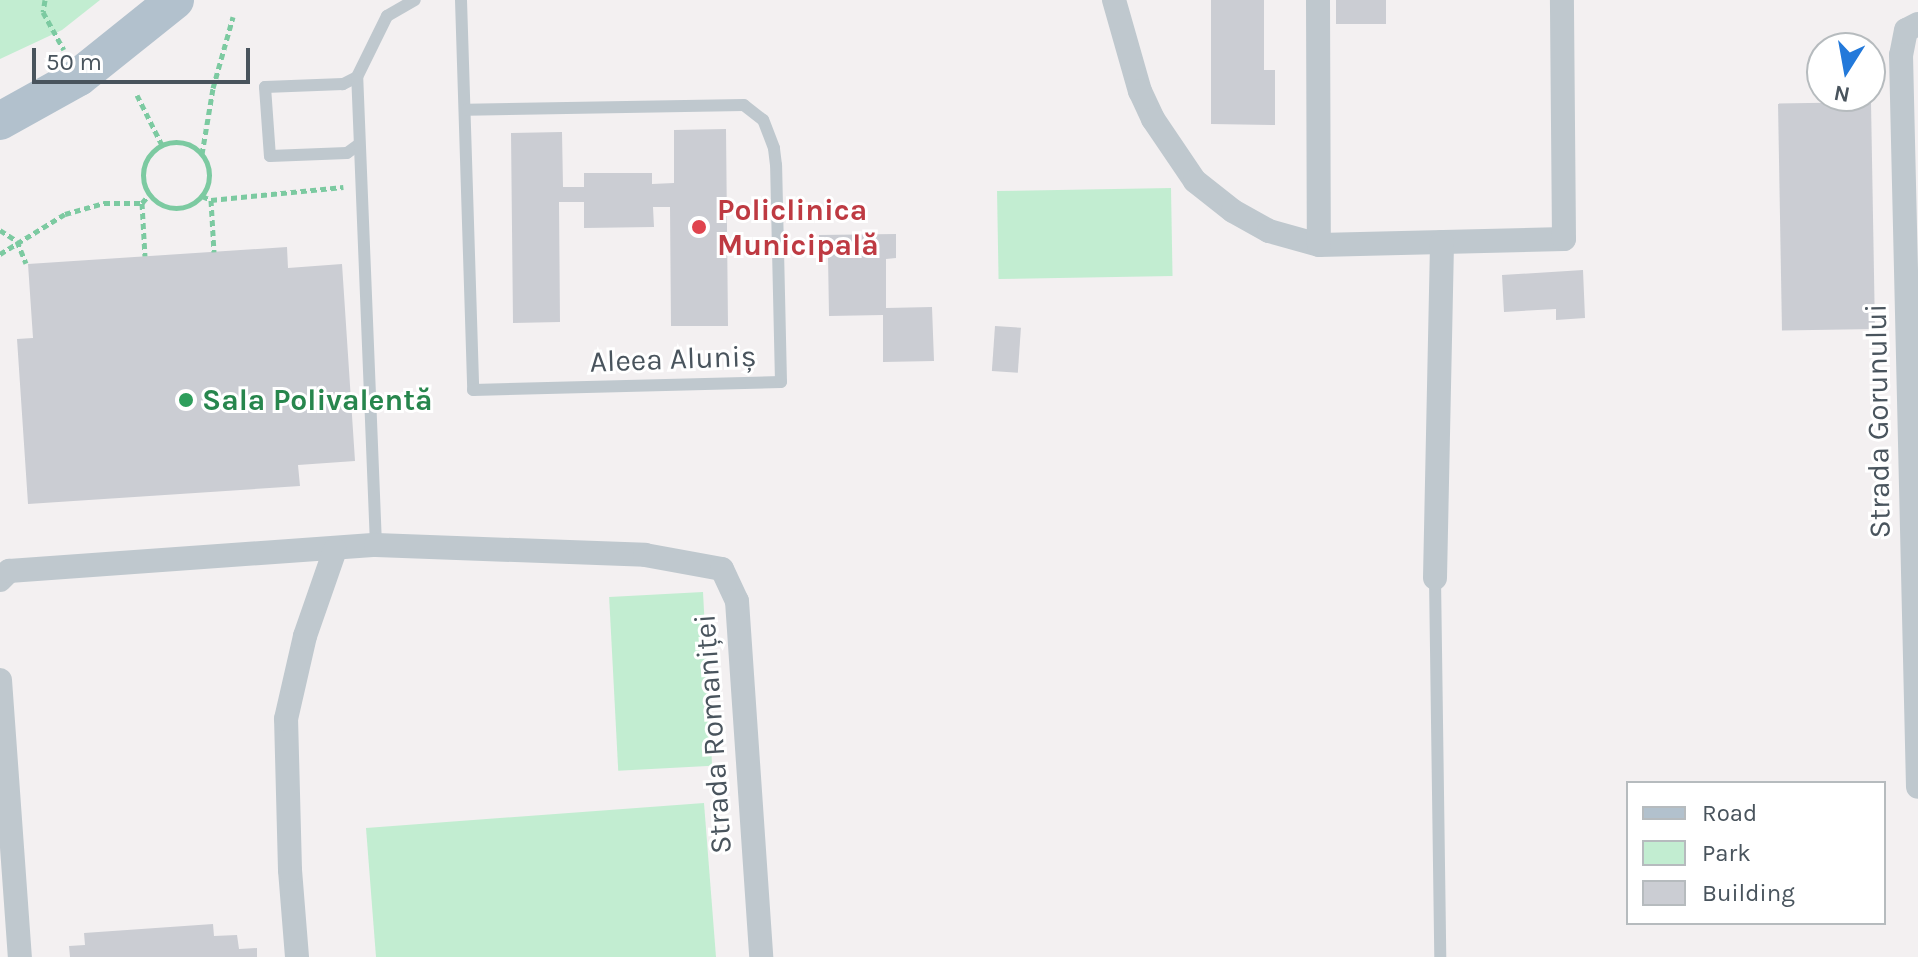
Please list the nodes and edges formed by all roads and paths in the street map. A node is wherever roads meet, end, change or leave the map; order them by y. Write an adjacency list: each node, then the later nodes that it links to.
1 (45, 0): 10 (path)
2 (175, 0): 10 (main road)
3 (415, 0): 11 (lane)
4 (461, 0): 13 (lane, Aleea Aluniș)
5 (1114, 0): 26 (street)
6 (1318, 0): 26 (street)
7 (1562, 0): 25 (street)
8 (233, 17): 17 (path)
9 (1914, 27): 31 (street, Strada Gorunului)
10 (79, 77): 14 (main road)
11 (357, 77): 16 (lane); 16 (lane)
12 (137, 95): 15 (path)
13 (467, 110): 13 (lane, Aleea Aluniș)
14 (0, 121)
15 (162, 145): 17 (path); 19 (path)
16 (358, 145): 18 (lane)
17 (202, 155): 20 (path)
18 (360, 186): 21 (path); 32 (lane)
19 (149, 195): 20 (path); 22 (path)
20 (202, 196): 21 (path)
21 (211, 200): 27 (path)
22 (142, 203): 24 (path); 29 (path)
23 (0, 230): 24 (path)
24 (17, 241): 28 (path); 30 (path)
25 (1442, 242): 26 (street); 34 (street)
26 (1319, 245)
27 (214, 252)
28 (0, 254)
29 (145, 256)
30 (26, 263)
31 (1913, 338): 36 (street, Strada Gorunului)
32 (376, 545): 33 (street); 42 (street, Strada Romaniței)
33 (335, 550): 35 (street); 41 (street)
34 (1435, 578): 43 (lane)
35 (0, 580)
36 (1917, 651): 38 (street, Strada Gorunului)
37 (0, 680): 39 (street)
38 (1918, 787)
39 (9, 913): 40 (street)
40 (20, 957)
41 (297, 957)
42 (761, 957)
43 (1440, 957)

